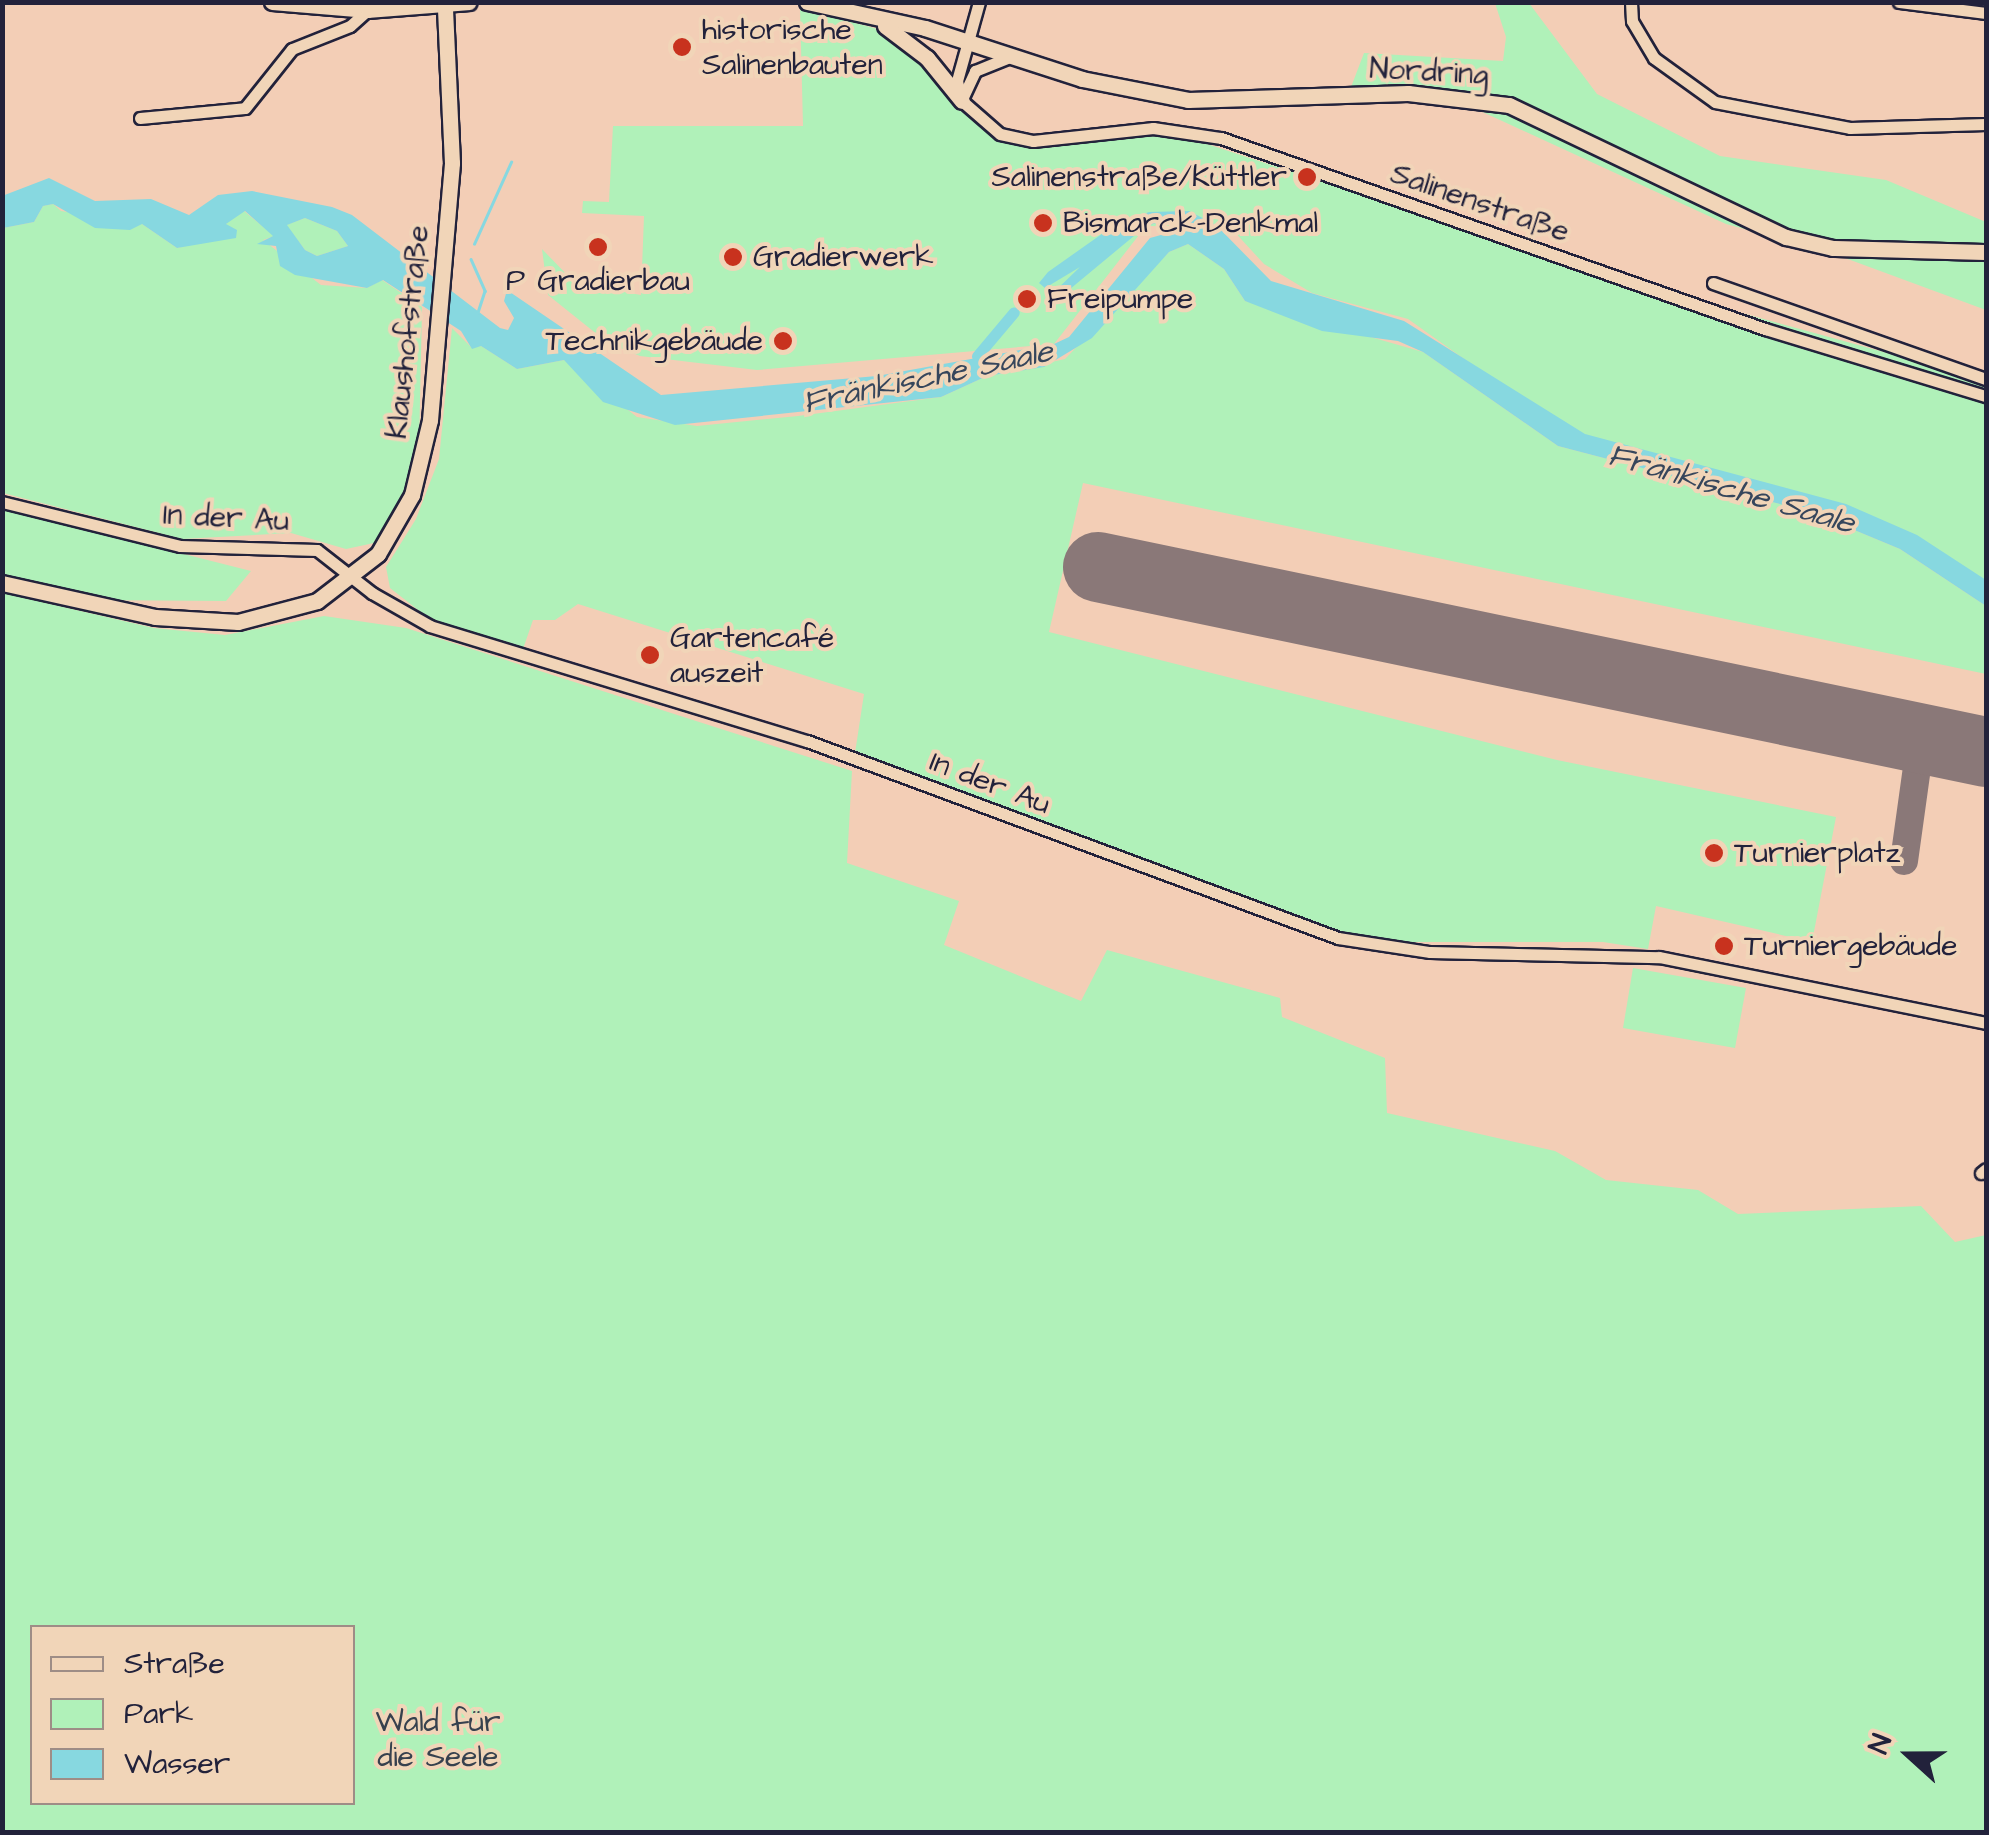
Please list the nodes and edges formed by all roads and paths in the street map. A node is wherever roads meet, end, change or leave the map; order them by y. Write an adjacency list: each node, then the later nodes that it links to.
1 (272, 2): 8 (main road)
2 (469, 2): 7 (main road)
3 (807, 2): 10 (main road, Nordring)
4 (979, 2): 11 (street)
5 (1631, 2): 15 (street)
6 (1899, 2): 9 (street)
7 (445, 4): 8 (main road); 21 (main road, Klaushofstraße)
8 (368, 10): 14 (street)
9 (1986, 12)
10 (877, 21): 11 (main road, Nordring); 13 (main road)
11 (965, 42): 12 (main road, Nordring); 13 (street)
12 (1011, 56): 13 (street); 16 (main road, Nordring)
13 (962, 101): 19 (street, Salinenstraße)
14 (140, 118)
15 (1986, 124)
16 (1986, 252)
17 (1714, 283): 18 (street)
18 (1986, 379)
19 (1986, 396)
20 (2, 502): 21 (street, In der Au)
21 (353, 578): 22 (main road, Klaushofstraße); 23 (street, In der Au)
22 (2, 583)
23 (1986, 1023)

